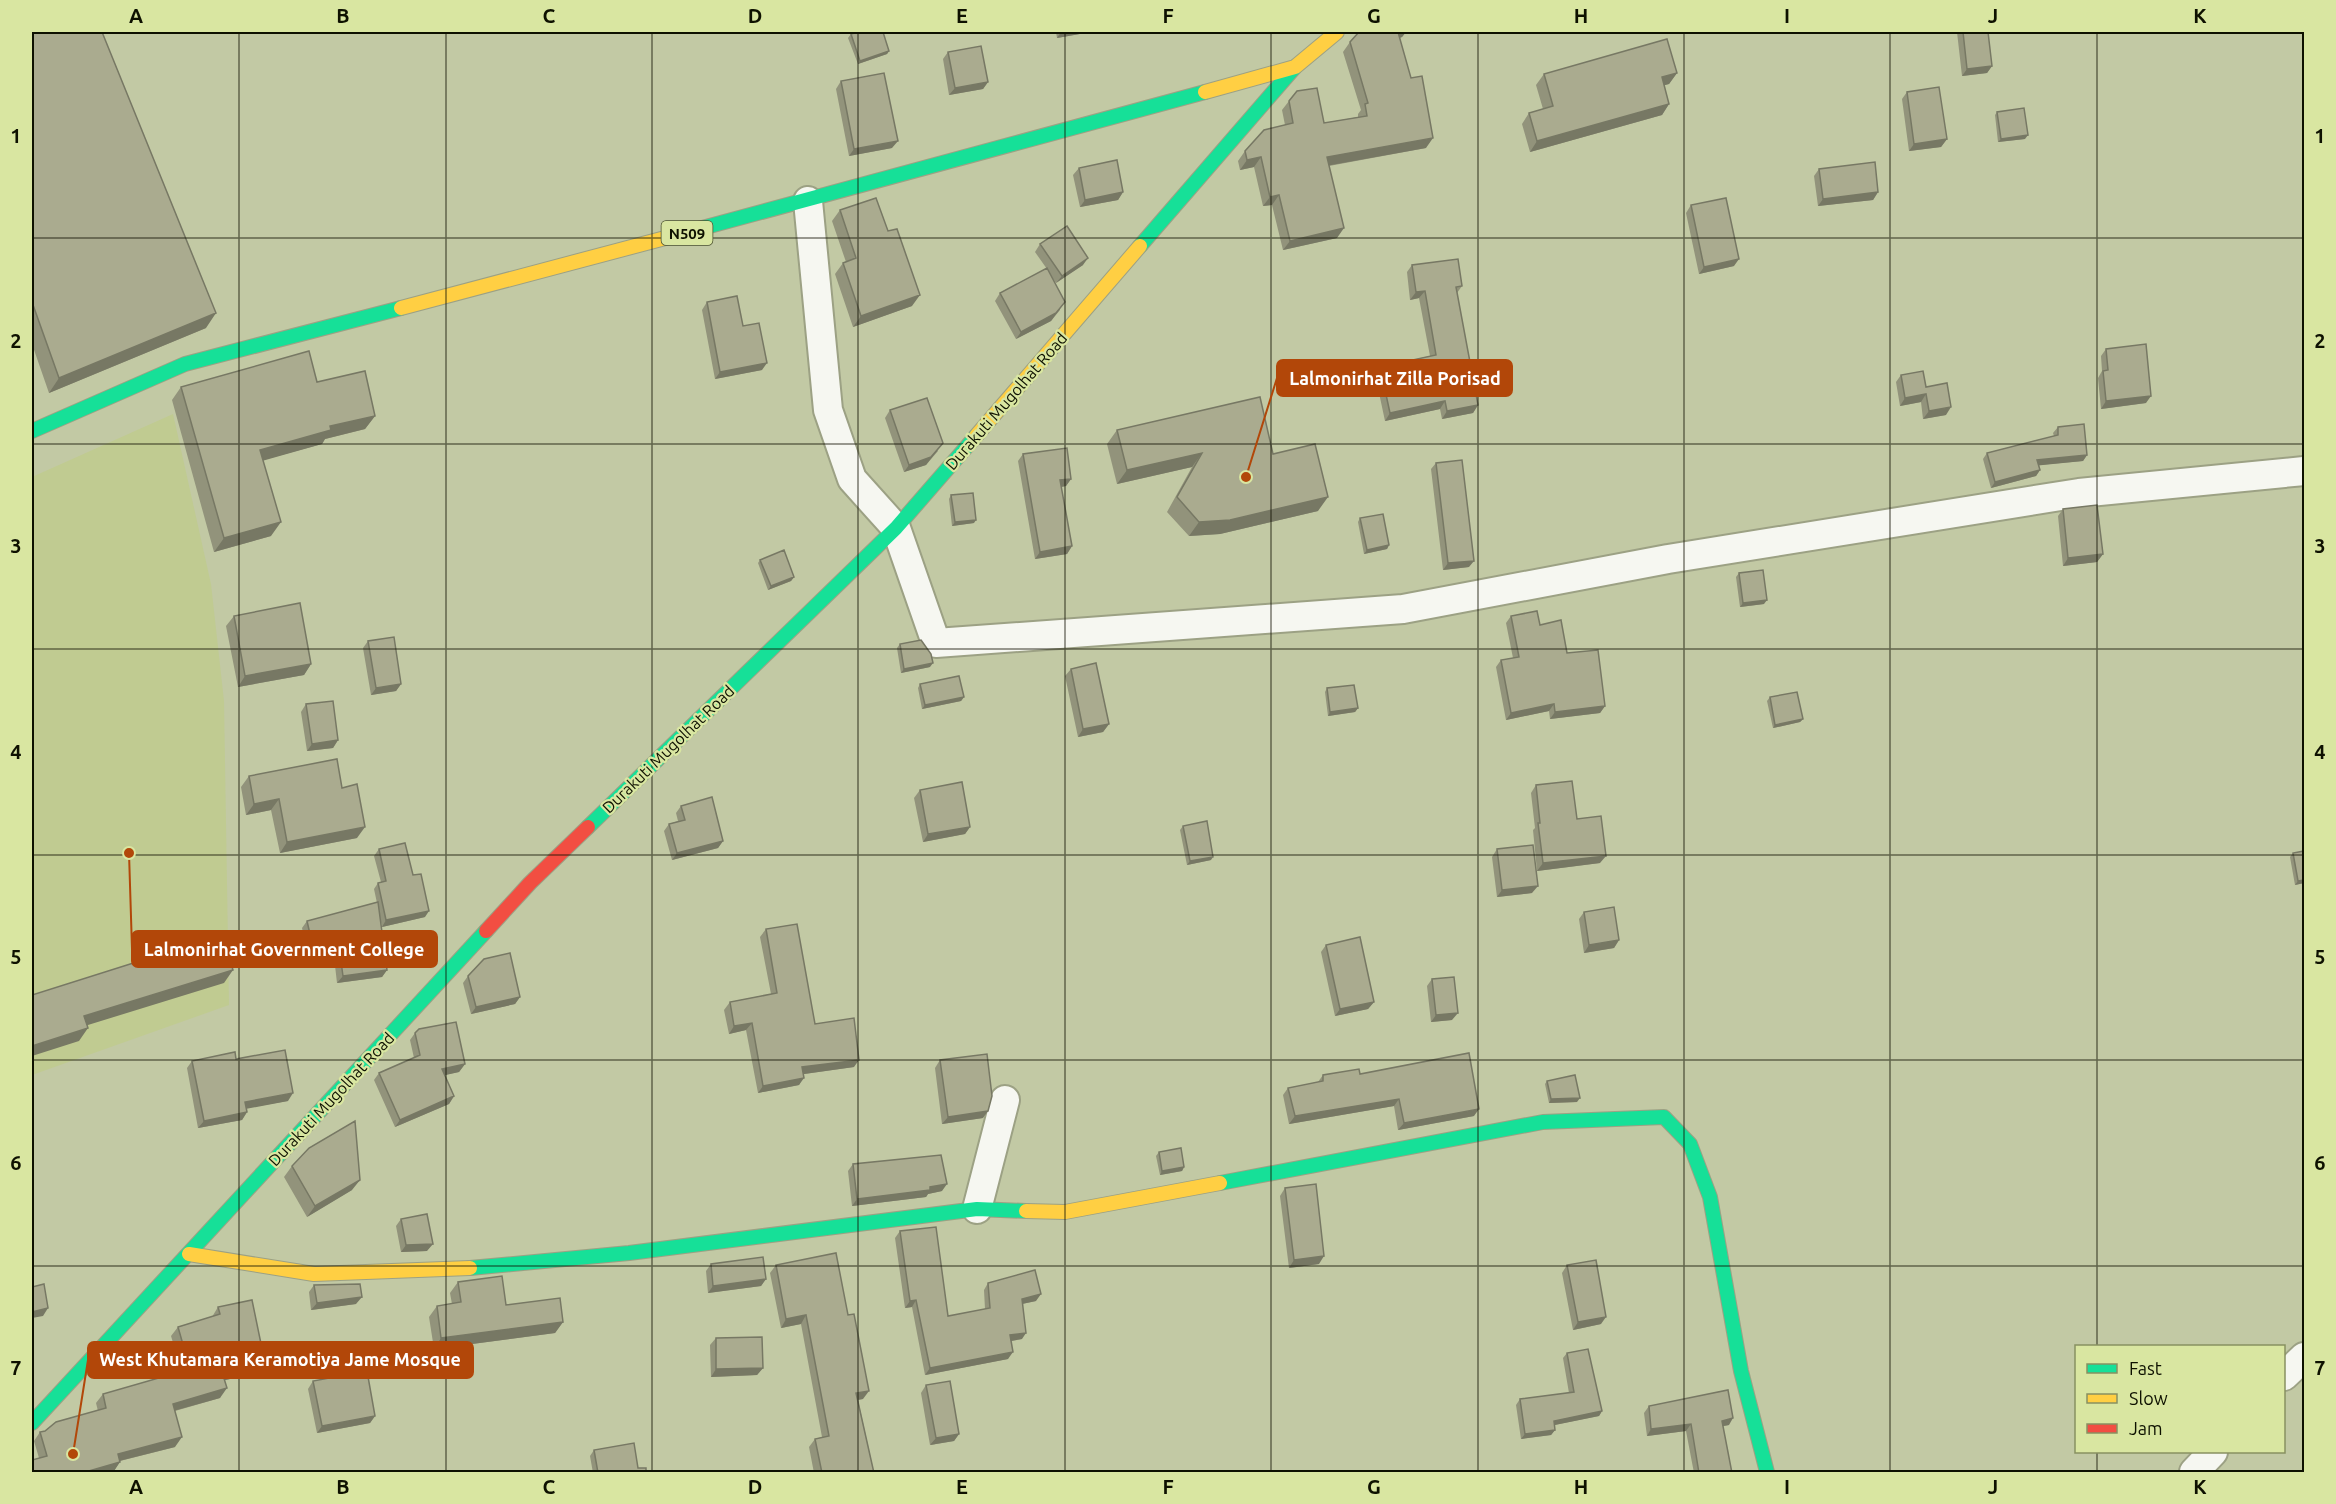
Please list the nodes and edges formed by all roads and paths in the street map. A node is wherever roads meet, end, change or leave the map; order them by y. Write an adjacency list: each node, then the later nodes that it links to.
1 (1337, 32): 2 (main road, N509)
2 (1294, 67): 3 (main road, N509); 6 (main road, Durakuti Mugolhat Road)
3 (808, 201): 4 (main road, N509); 6 (street)
4 (32, 430)
5 (2304, 471): 6 (street)
6 (896, 528): 9 (main road, Durakuti Mugolhat Road)
7 (1005, 1100): 8 (street)
8 (977, 1209): 9 (main road); 14 (main road)
9 (189, 1254): 12 (main road, Durakuti Mugolhat Road)
10 (2304, 1357): 11 (street)
11 (2285, 1374)
12 (32, 1423)
13 (2212, 1453): 15 (street)
14 (1767, 1473)
15 (2194, 1473)

